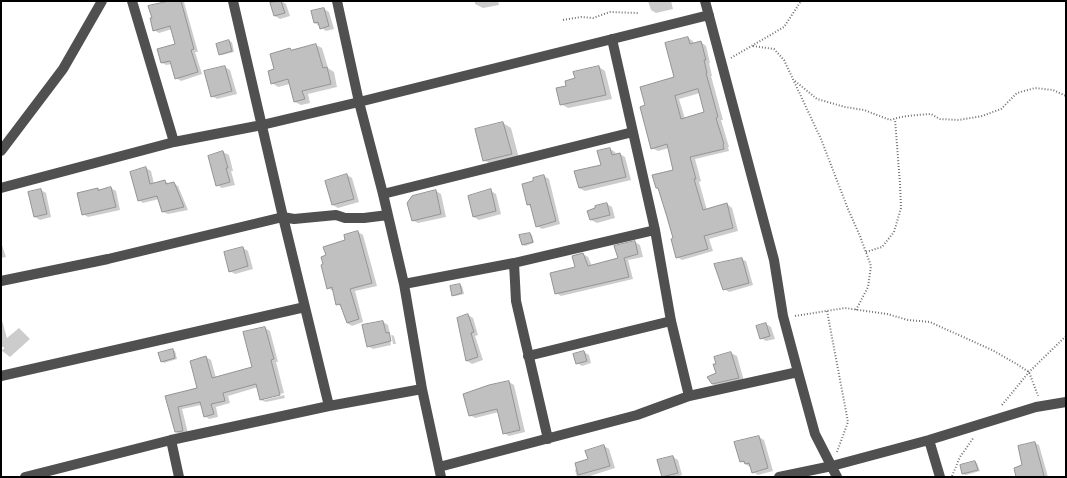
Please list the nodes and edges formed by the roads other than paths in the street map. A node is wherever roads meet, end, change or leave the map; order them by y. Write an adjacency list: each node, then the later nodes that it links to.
1 (102, 1): 12 (street)
2 (132, 1): 11 (street)
3 (233, 1): 9 (street)
4 (337, 1): 8 (street)
5 (705, 1): 6 (street)
6 (709, 15): 7 (street); 24 (street)
7 (612, 39): 8 (street); 10 (street)
8 (359, 102): 9 (street); 14 (street)
9 (262, 125): 11 (street); 16 (street)
10 (633, 132): 14 (street); 17 (street)
11 (174, 142): 13 (street)
12 (1, 151)
13 (1, 188)
14 (383, 194): 15 (street)
15 (388, 215): 16 (street); 20 (street)
16 (283, 217): 19 (street); 21 (street)
17 (655, 230): 18 (street); 22 (street)
18 (514, 263): 20 (street); 23 (street)
19 (1, 281)
20 (404, 284): 26 (street)
21 (305, 307): 25 (street); 29 (street)
22 (671, 321): 23 (street); 27 (street)
23 (528, 356): 30 (street)
24 (798, 372): 27 (street); 33 (street)
25 (1, 376)
26 (422, 389): 29 (street); 34 (street)
27 (689, 396): 30 (street)
28 (1066, 402): 32 (street)
29 (329, 406): 31 (street)
30 (548, 439): 34 (street)
31 (171, 440): 35 (street); 36 (street)
32 (929, 440): 33 (street); 39 (street)
33 (832, 466): 37 (street); 38 (street)
34 (440, 472)
35 (25, 477)
36 (179, 477)
37 (779, 477)
38 (837, 477)
39 (940, 477)

